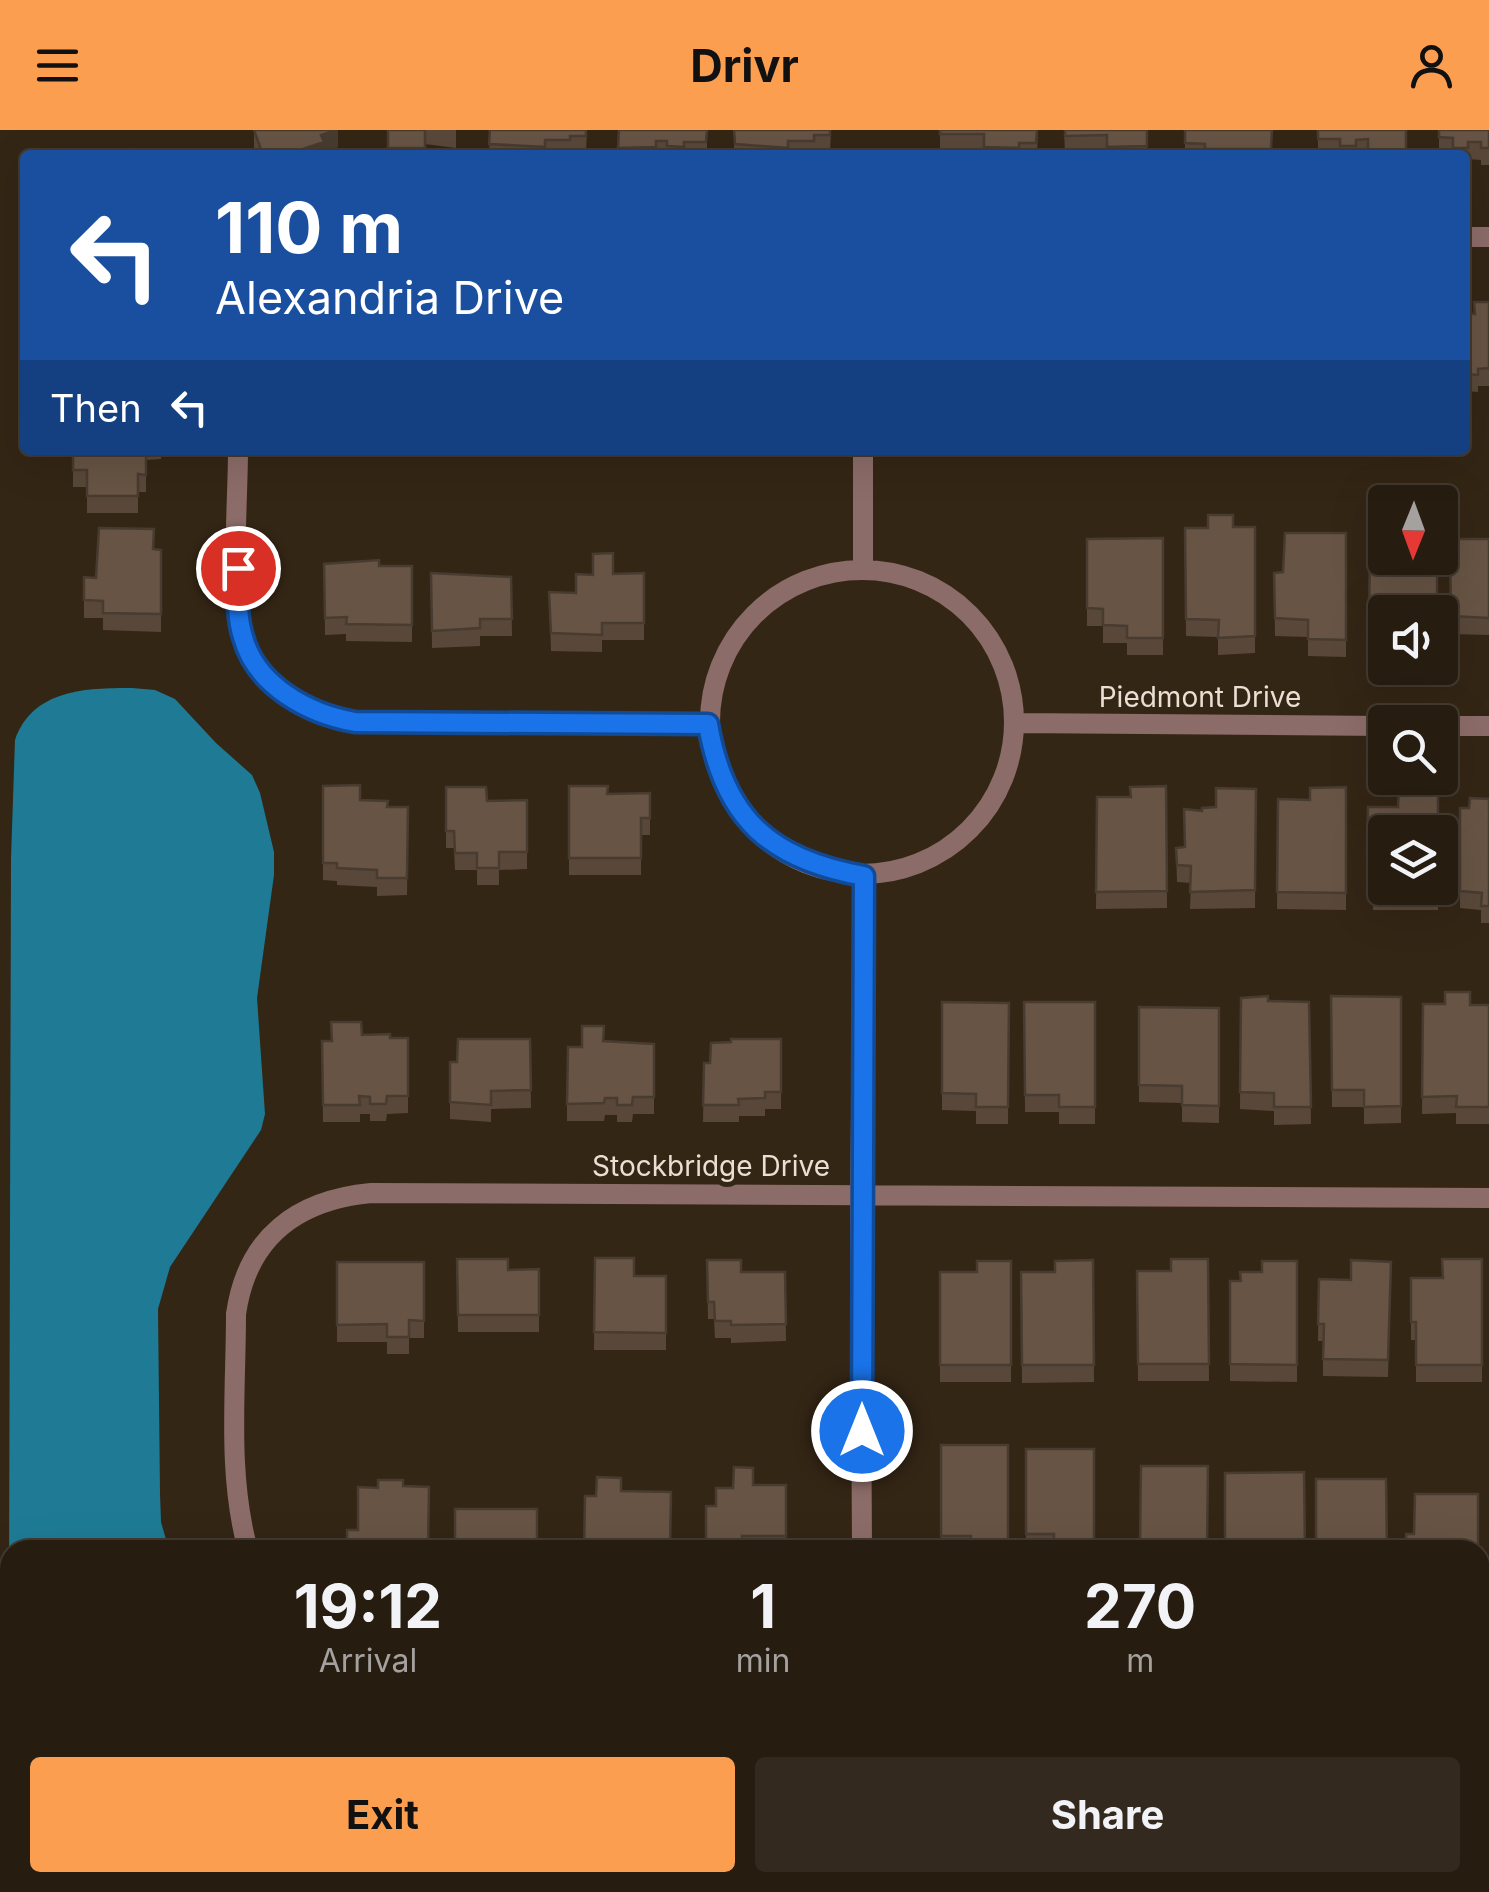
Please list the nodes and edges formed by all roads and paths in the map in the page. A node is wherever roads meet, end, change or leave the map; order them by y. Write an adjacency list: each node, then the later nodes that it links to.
1 (238, 455): 4 (street)
2 (863, 455): 3 (street)
3 (863, 570): 4 (street); 5 (street)
4 (708, 724): 9 (street)
5 (1015, 724): 6 (street, Piedmont Drive); 9 (street)
6 (1368, 726)
7 (1458, 726): 8 (street)
8 (1489, 726)
9 (864, 876): 10 (street)
10 (860, 1194): 11 (street, Stockbridge Drive); 12 (street, Stockbridge Drive); 13 (street)
11 (1489, 1198)
12 (246, 1540)
13 (862, 1540)

